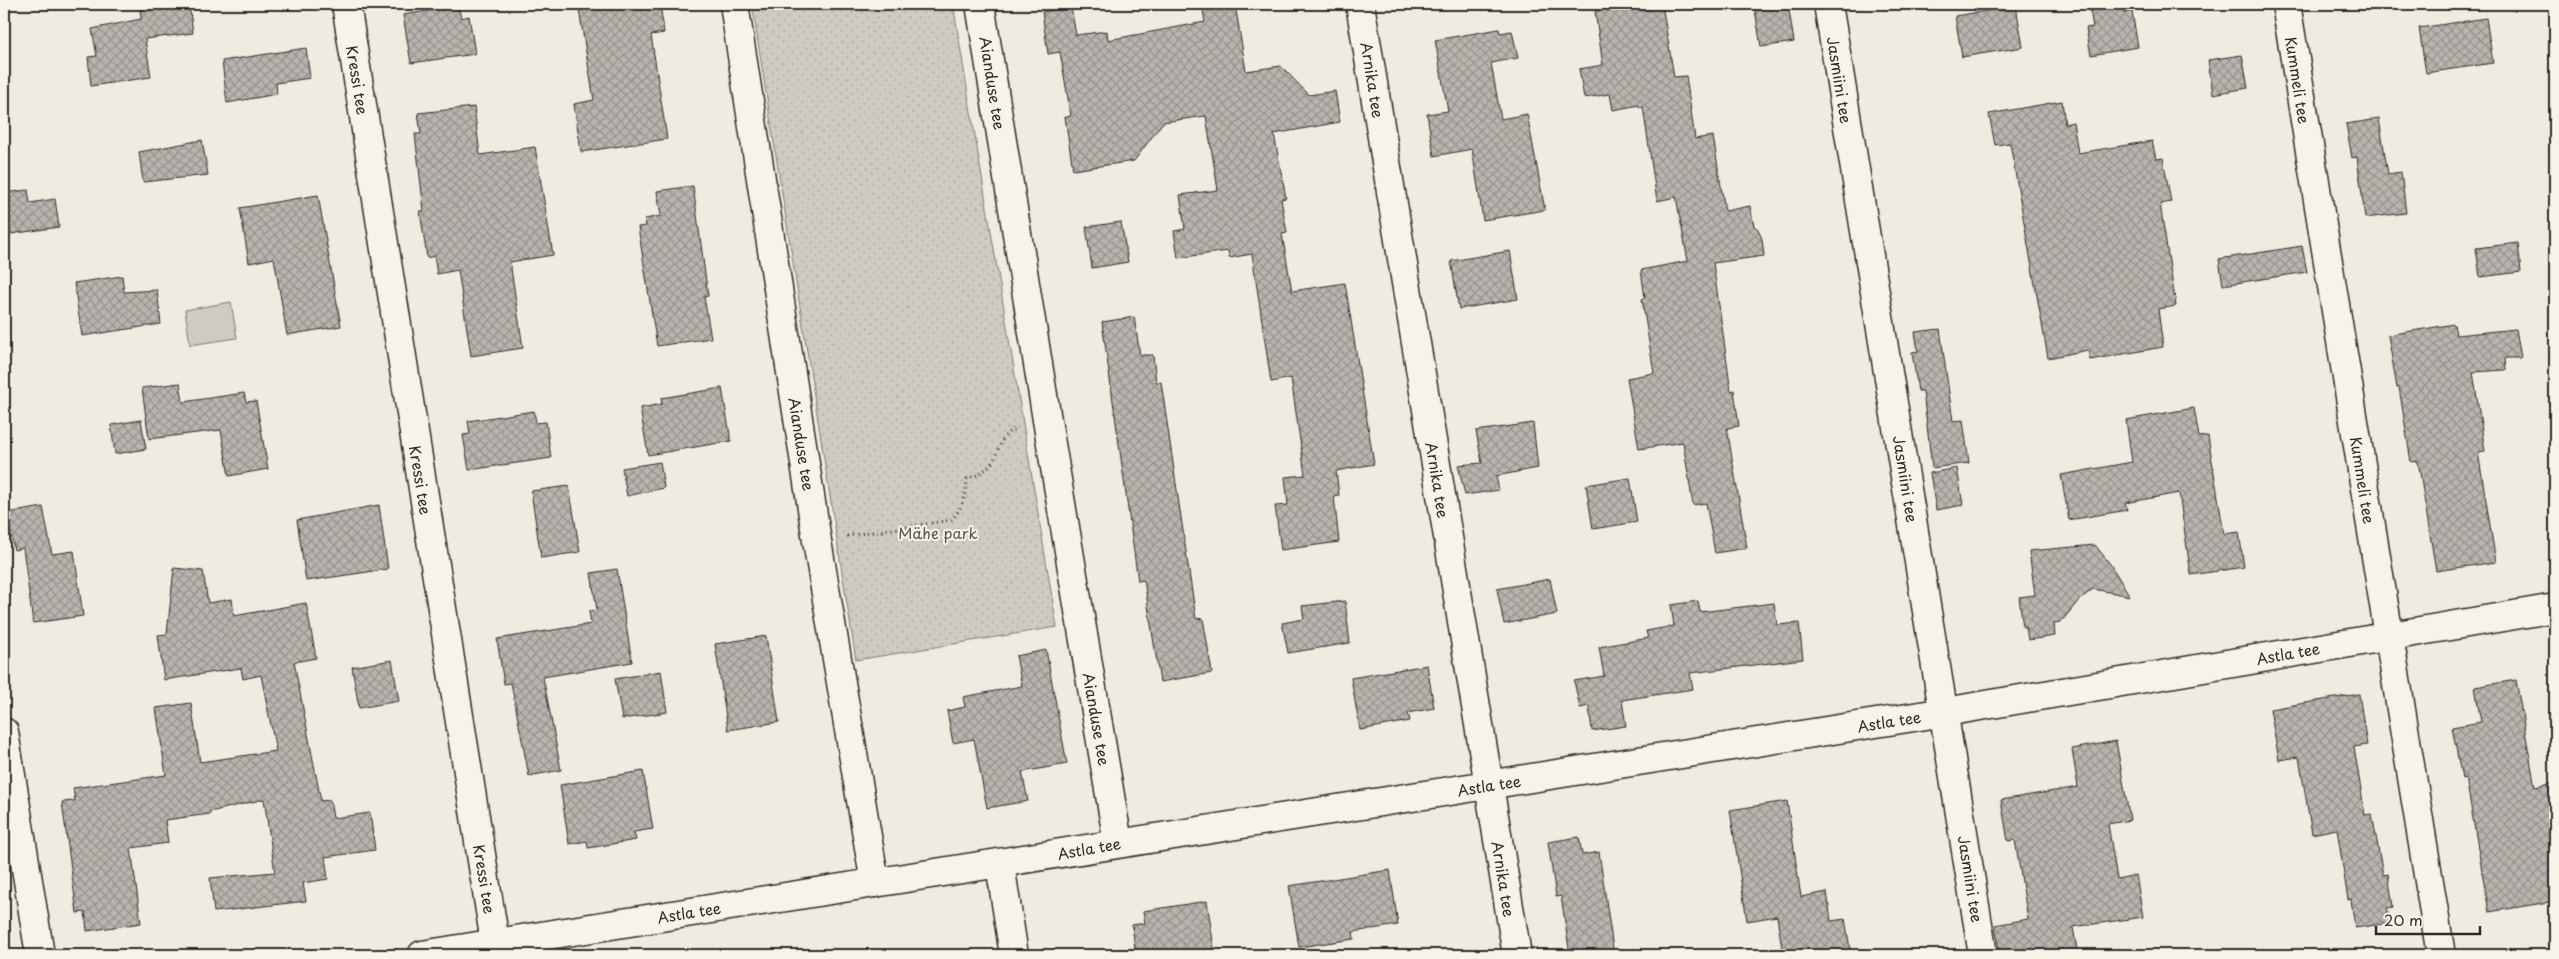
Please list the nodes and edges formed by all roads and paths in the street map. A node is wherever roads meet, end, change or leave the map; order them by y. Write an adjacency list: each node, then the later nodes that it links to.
1 (346, 4): 17 (street, Kressi tee)
2 (734, 4): 8 (street, Aianduse tee)
3 (980, 4): 7 (street, Aianduse tee)
4 (1360, 4): 13 (street, Arnika tee)
5 (1828, 4): 11 (street, Jasmiini tee)
6 (2286, 4): 10 (street, Kummeli tee)
7 (1047, 420): 8 (path); 14 (street, Aianduse tee)
8 (817, 541): 16 (street, Aianduse tee)
9 (2555, 608): 10 (street, Astla tee)
10 (2388, 636): 11 (street, Astla tee); 23 (street, Kummeli tee)
11 (1945, 712): 13 (street, Astla tee); 22 (street, Jasmiini tee)
12 (4, 732): 18 (street)
13 (1489, 785): 14 (street, Astla tee); 21 (street, Arnika tee)
14 (1118, 843): 15 (street, Astla tee)
15 (1000, 864): 16 (street, Astla tee); 20 (street)
16 (875, 883): 17 (street, Astla tee)
17 (496, 949): 19 (street, Astla tee)
18 (40, 955)
19 (422, 955)
20 (1014, 955)
21 (1517, 955)
22 (1983, 955)
23 (2441, 955)

